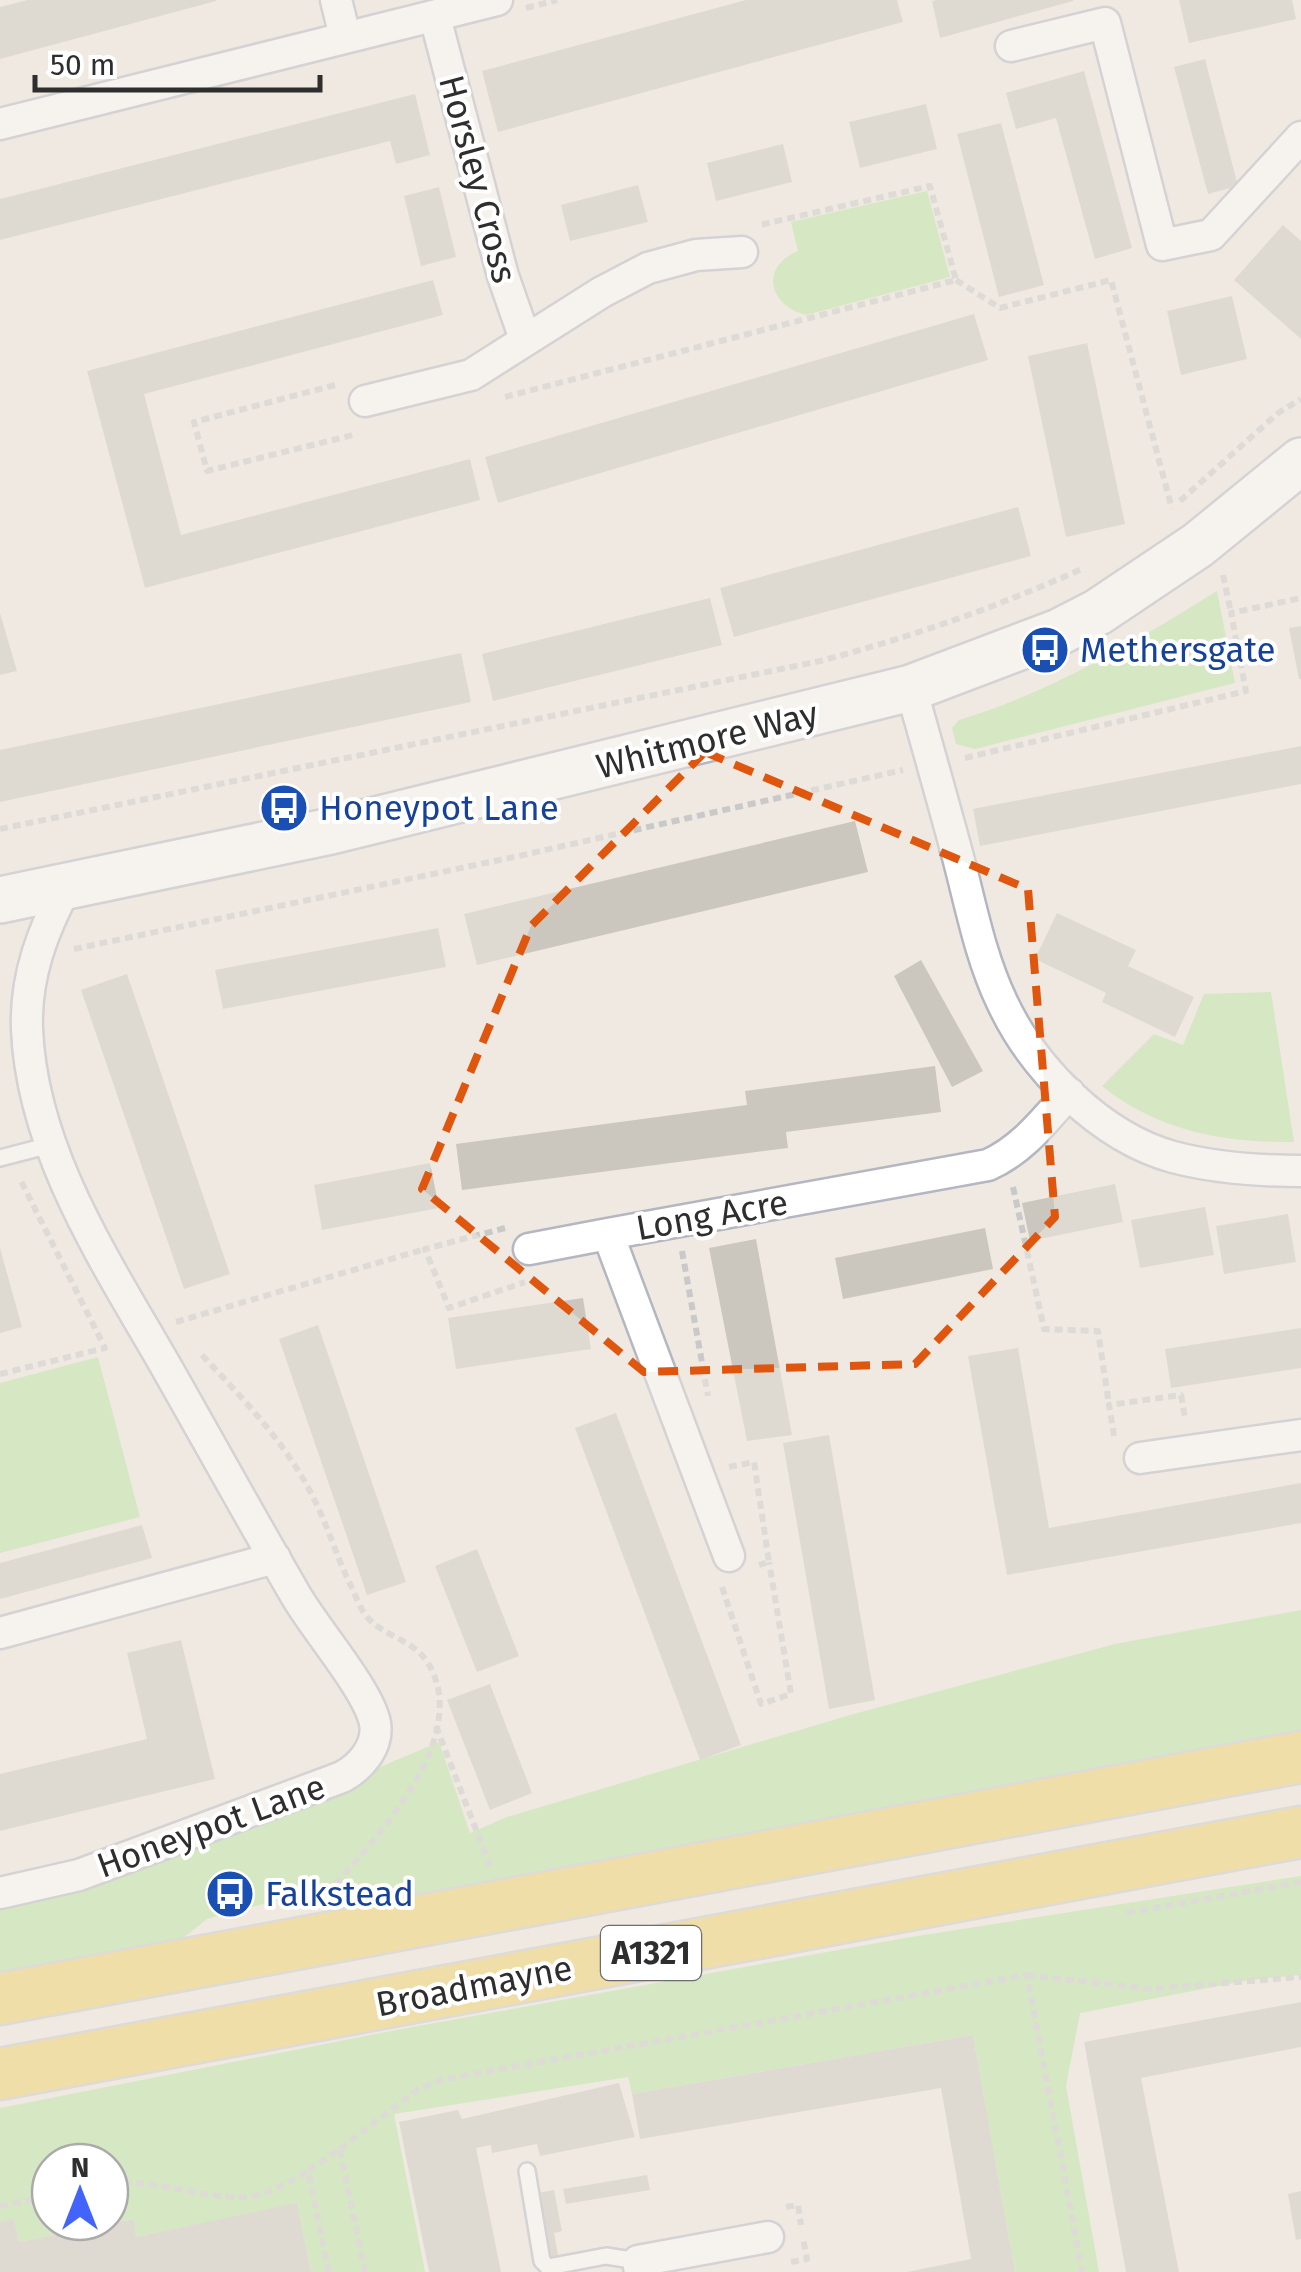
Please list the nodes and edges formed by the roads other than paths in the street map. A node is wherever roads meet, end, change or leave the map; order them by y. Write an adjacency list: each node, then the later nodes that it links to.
1 (336, 0): 4 (street)
2 (497, 0): 3 (street)
3 (435, 17): 4 (street); 9 (street, Horsley Cross)
4 (345, 36): 6 (street)
5 (1012, 46): 7 (street)
6 (0, 124)
7 (1301, 138)
8 (742, 252): 9 (street)
9 (525, 339): 10 (street)
10 (364, 400)
11 (1301, 461): 12 (street, Whitmore Way)
12 (912, 688): 13 (street, Whitmore Way); 15 (street)
13 (67, 884): 14 (street, Whitmore Way); 16 (street, Honeypot Lane)
14 (0, 900)
15 (1068, 1093): 18 (street); 19 (street, Long Acre)
16 (50, 1145): 17 (lane); 23 (street, Honeypot Lane)
17 (4, 1157)
18 (1301, 1171)
19 (608, 1234): 20 (street); 24 (street, Long Acre)
20 (529, 1249)
21 (1301, 1435): 22 (street)
22 (1140, 1458)
23 (275, 1558): 25 (street); 28 (street, Honeypot Lane)
24 (724, 1566)
25 (0, 1634)
26 (1301, 1757): 29 (main road, Broadmayne / A1321)
27 (1301, 1832): 30 (main road, Broadmayne / A1321)
28 (0, 1893)
29 (0, 1999)
30 (0, 2074)
31 (527, 2171): 33 (lane)
32 (768, 2236): 33 (street)
33 (639, 2267)

